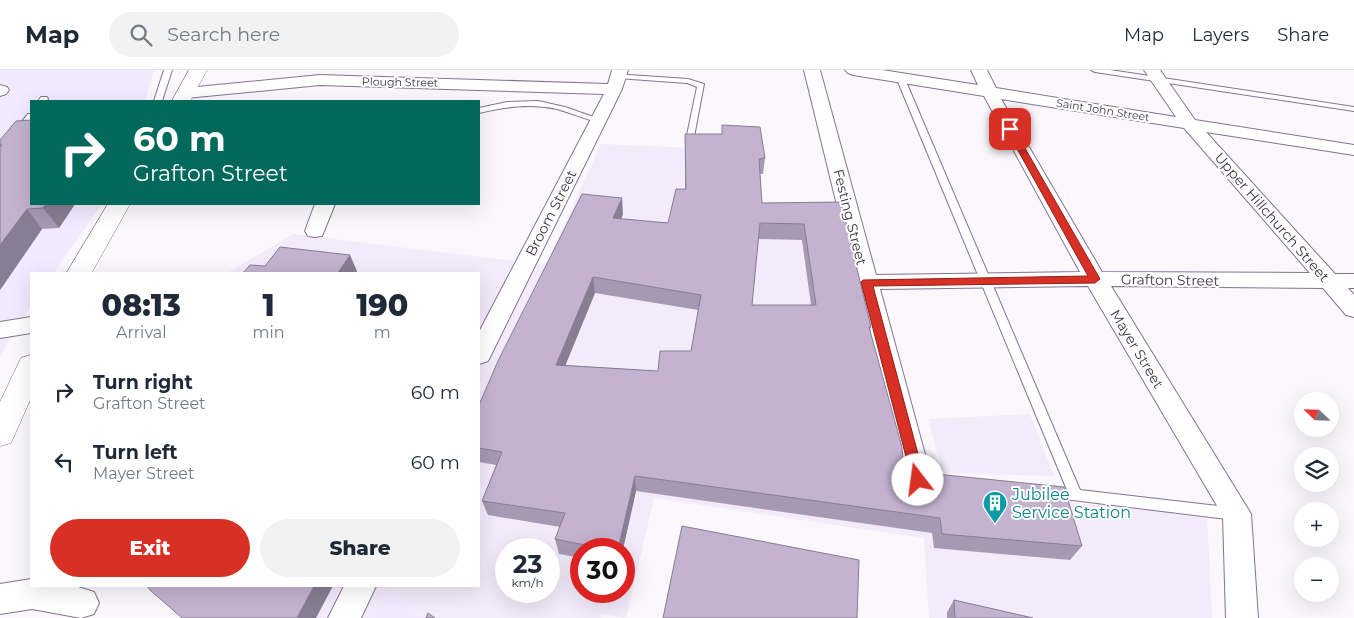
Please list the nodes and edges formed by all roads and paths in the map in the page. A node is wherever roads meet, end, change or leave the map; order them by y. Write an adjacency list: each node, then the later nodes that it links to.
1 (168, 70): 11 (lane)
2 (198, 70): 10 (main road)
3 (812, 70): 27 (street, Festing Street)
4 (853, 70): 8 (street, Saint John Street)
5 (1095, 70): 6 (lane)
6 (1155, 75): 12 (lane); 16 (street, Upper Hillchurch Street)
7 (617, 78): 10 (street, Plough Street); 15 (street, Broom Street); 17 (lane)
8 (900, 78): 9 (street, Saint John Street); 28 (lane)
9 (984, 81): 16 (street, Saint John Street); 24 (street, Mayer Street)
10 (184, 97)
11 (158, 100)
12 (1354, 109)
13 (480, 111): 15 (lane)
14 (30, 117): 19 (lane)
15 (598, 120): 32 (street, Broom Street)
16 (1190, 124): 18 (street, Saint John Street); 25 (street, Upper Hillchurch Street)
17 (690, 140)
18 (1354, 150)
19 (0, 153)
20 (118, 205): 23 (main road)
21 (325, 205): 22 (street)
22 (315, 231)
23 (79, 272)
24 (1095, 279): 25 (street, Grafton Street); 28 (street, Grafton Street); 38 (street, Mayer Street)
25 (1329, 281): 26 (street, Grafton Street); 29 (street, Upper Hillchurch Street)
26 (1354, 281)
27 (866, 282): 28 (street, Grafton Street); 35 (street, Festing Street)
28 (987, 282): 37 (lane)
29 (1354, 309)
30 (30, 325): 31 (street)
31 (0, 330)
32 (480, 353)
33 (30, 368): 34 (main road)
34 (0, 434)
35 (923, 481)
36 (1056, 494): 37 (lane)
37 (1076, 496): 38 (lane)
38 (1237, 514): 43 (street, Mayer Street)
39 (360, 587): 42 (street)
40 (0, 599): 41 (street)
41 (86, 603)
42 (344, 618)
43 (1242, 618)

